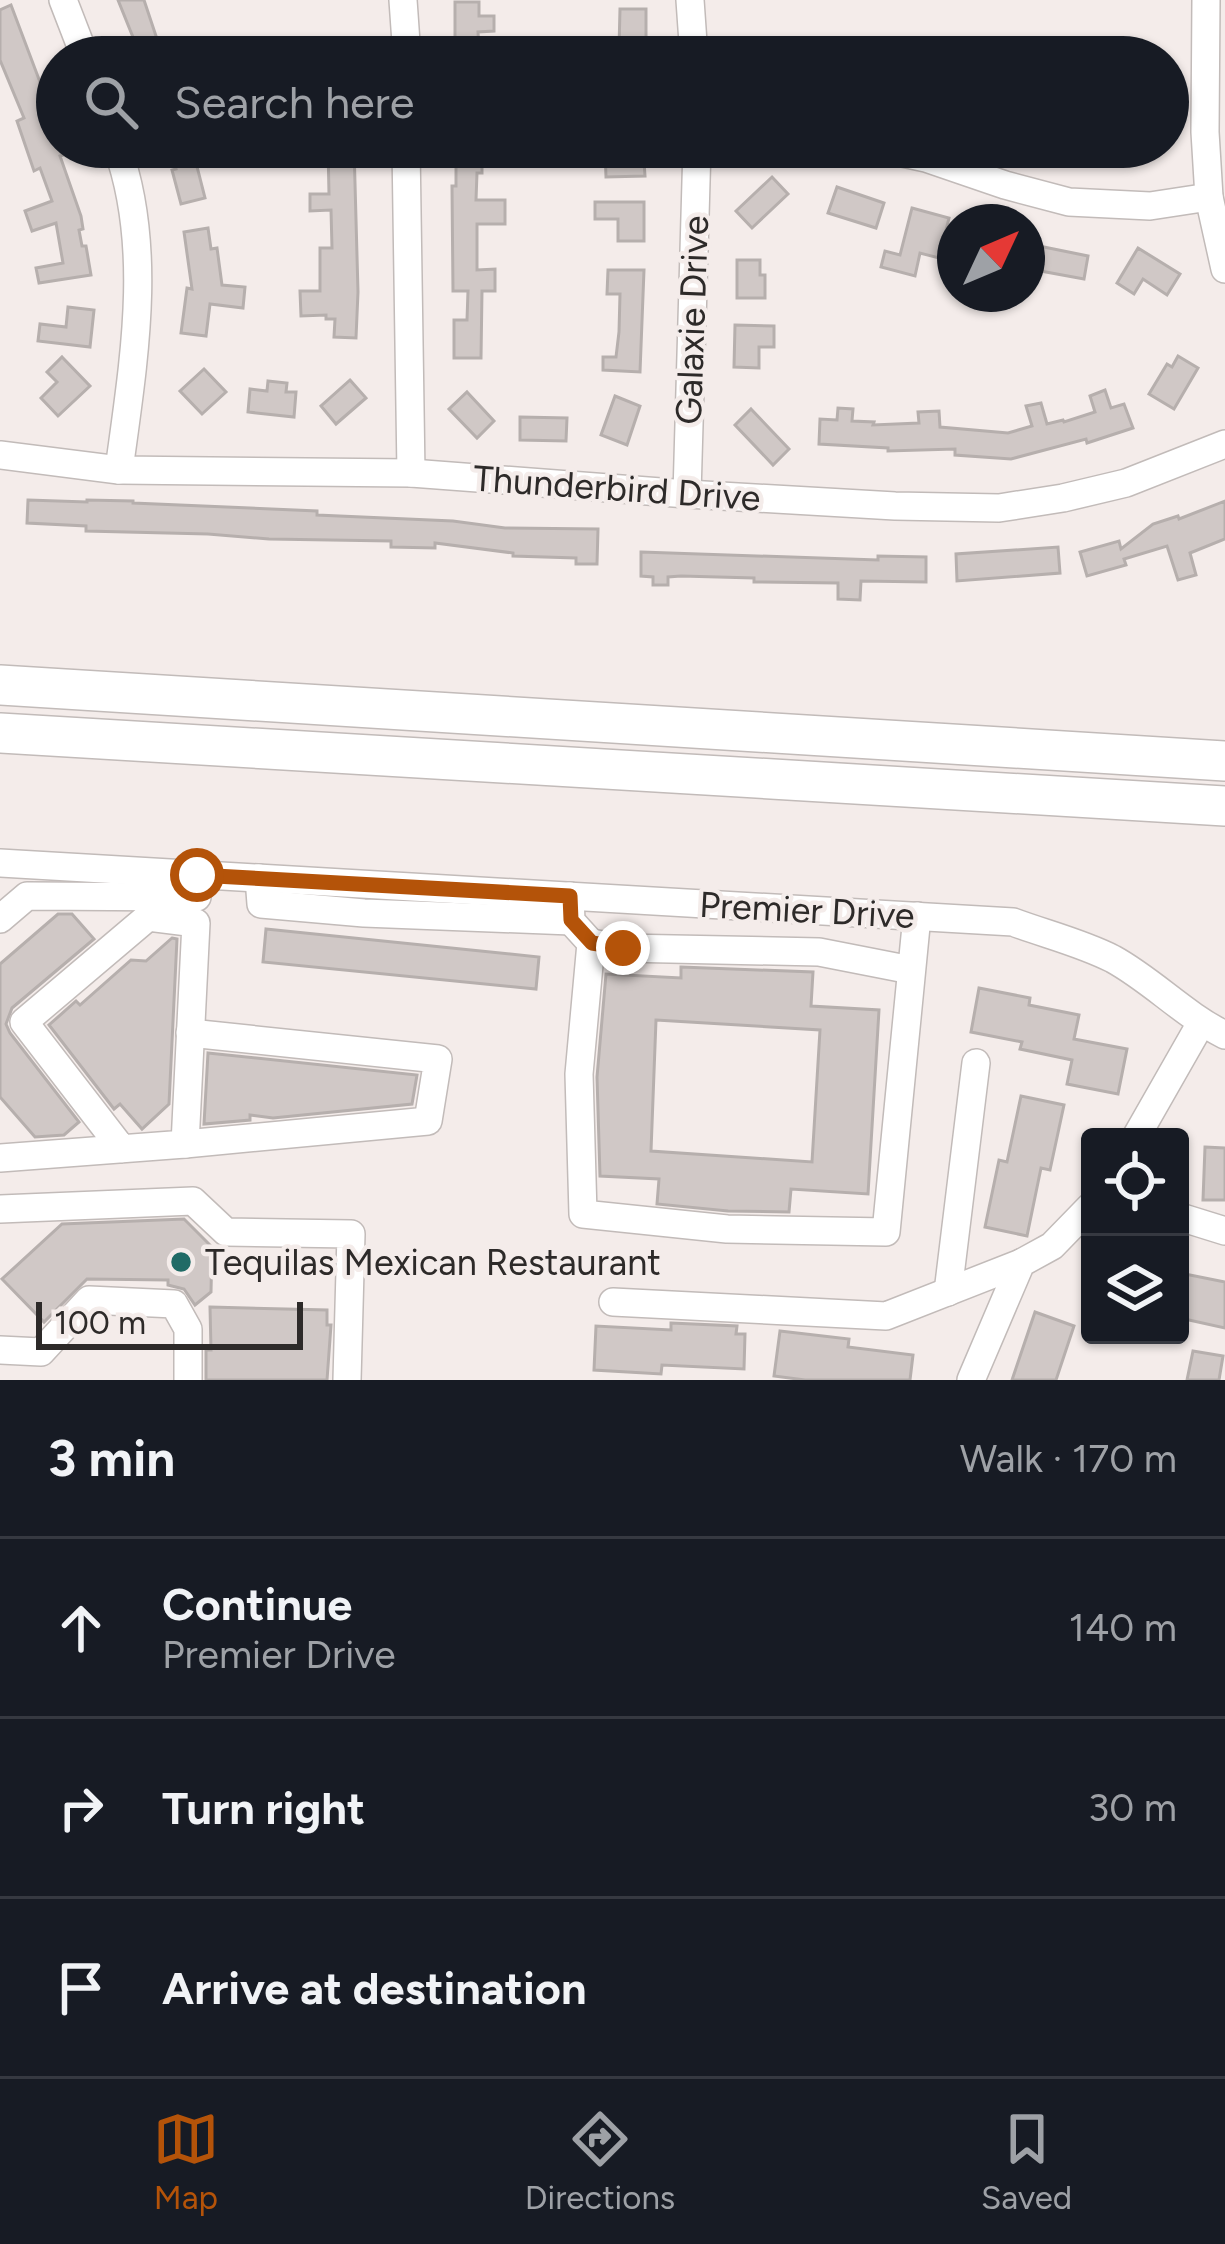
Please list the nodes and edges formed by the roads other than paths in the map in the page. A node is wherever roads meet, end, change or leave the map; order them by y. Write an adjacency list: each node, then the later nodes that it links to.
1 (63, 0): 5 (street)
2 (403, 0): 6 (street)
3 (690, 0): 7 (street)
4 (1206, 0): 12 (street)
5 (77, 36)
6 (406, 36)
7 (693, 36)
8 (125, 168): 16 (street)
9 (406, 168): 17 (street)
10 (697, 168): 18 (street, Galaxie Drive)
11 (955, 168): 12 (street)
12 (1209, 196): 13 (street)
13 (1225, 269)
14 (1225, 444): 18 (street, Thunderbird Drive)
15 (0, 455): 16 (street, Thunderbird Drive)
16 (119, 470): 17 (street, Thunderbird Drive)
17 (411, 472): 18 (street, Thunderbird Drive)
18 (688, 494)
19 (0, 685): 21 (highway)
20 (0, 734): 22 (highway)
21 (1225, 761)
22 (1225, 806)
23 (0, 863): 24 (street, Premier Drive)
24 (197, 898): 25 (street, Premier Drive); 27 (street); 31 (street); 35 (street)
25 (570, 908): 26 (street, Premier Drive); 28 (street)
26 (916, 916): 29 (street); 30 (street, Premier Drive)
27 (0, 919)
28 (592, 943): 29 (street); 29 (street)
29 (911, 970)
30 (1213, 1029): 33 (street)
31 (190, 1034): 34 (street); 34 (street)
32 (976, 1063): 42 (street)
33 (1142, 1128)
34 (185, 1144): 35 (street)
35 (122, 1149): 36 (street)
36 (0, 1158)
37 (0, 1209): 46 (street)
38 (1081, 1216): 41 (street)
39 (1189, 1220): 40 (street)
40 (1225, 1232)
41 (1022, 1263): 42 (street); 47 (street)
42 (948, 1292): 43 (street)
43 (613, 1302)
44 (0, 1350): 45 (street)
45 (188, 1380)
46 (347, 1380)
47 (971, 1380)

